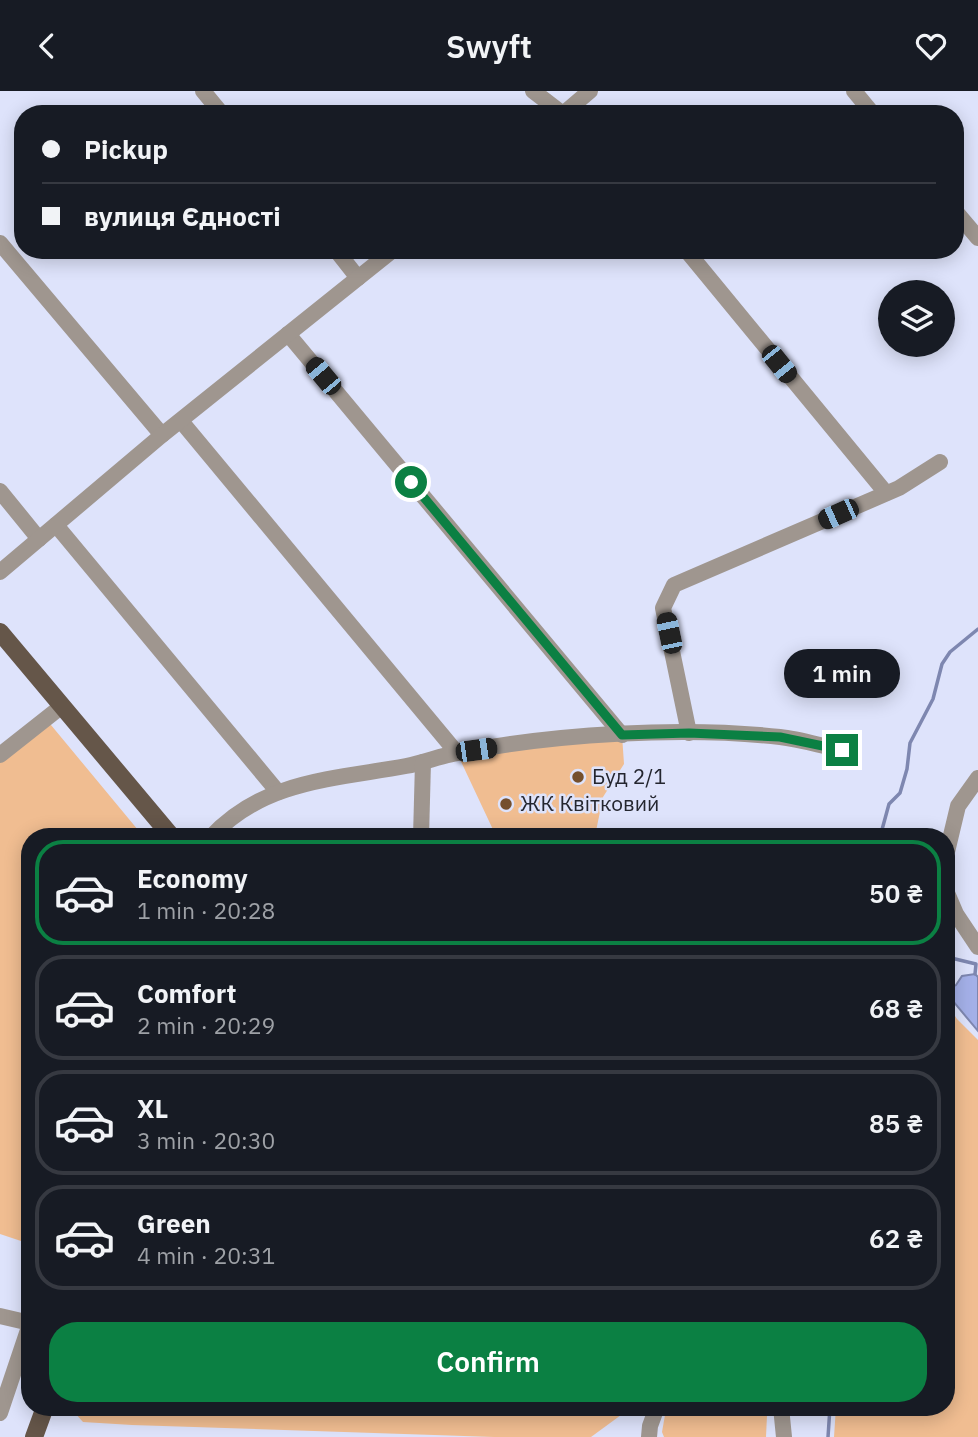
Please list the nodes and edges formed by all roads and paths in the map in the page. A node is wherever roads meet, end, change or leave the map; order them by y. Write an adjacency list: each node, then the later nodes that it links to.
1 (203, 91): 5 (street)
2 (533, 91): 6 (street)
3 (590, 91): 7 (street)
4 (854, 91): 8 (street)
5 (215, 105)
6 (551, 105)
7 (574, 105)
8 (866, 105)
9 (964, 222): 10 (street)
10 (978, 239)
11 (0, 243): 18 (street)
12 (342, 259): 15 (street)
13 (382, 259): 15 (street)
14 (693, 259): 21 (street)
15 (358, 278): 16 (street)
16 (288, 334): 17 (street); 28 (street)
17 (181, 421): 18 (street); 30 (street)
18 (162, 435): 22 (street)
19 (940, 462): 21 (street)
20 (0, 492): 23 (street)
21 (886, 493): 27 (street)
22 (56, 525): 23 (street); 34 (street)
23 (39, 539): 24 (street)
24 (0, 572)
25 (0, 632): 26 (main road)
26 (62, 706): 31 (street); 35 (main road)
27 (689, 733): 28 (street); 29 (street)
28 (622, 735): 30 (street)
29 (842, 750)
30 (457, 753): 32 (street)
31 (0, 755)
32 (424, 762): 34 (street); 37 (street)
33 (978, 778): 38 (street)
34 (278, 792): 36 (street)
35 (164, 828)
36 (219, 828)
37 (421, 828)
38 (953, 828)
39 (955, 912): 40 (street)
40 (978, 947)
41 (0, 1316): 42 (street)
42 (21, 1322)
43 (21, 1351): 44 (street)
44 (0, 1413)
45 (42, 1416): 48 (main road)
46 (654, 1416): 49 (street)
47 (782, 1416): 50 (street)
48 (34, 1437)
49 (649, 1437)
50 (784, 1437)

